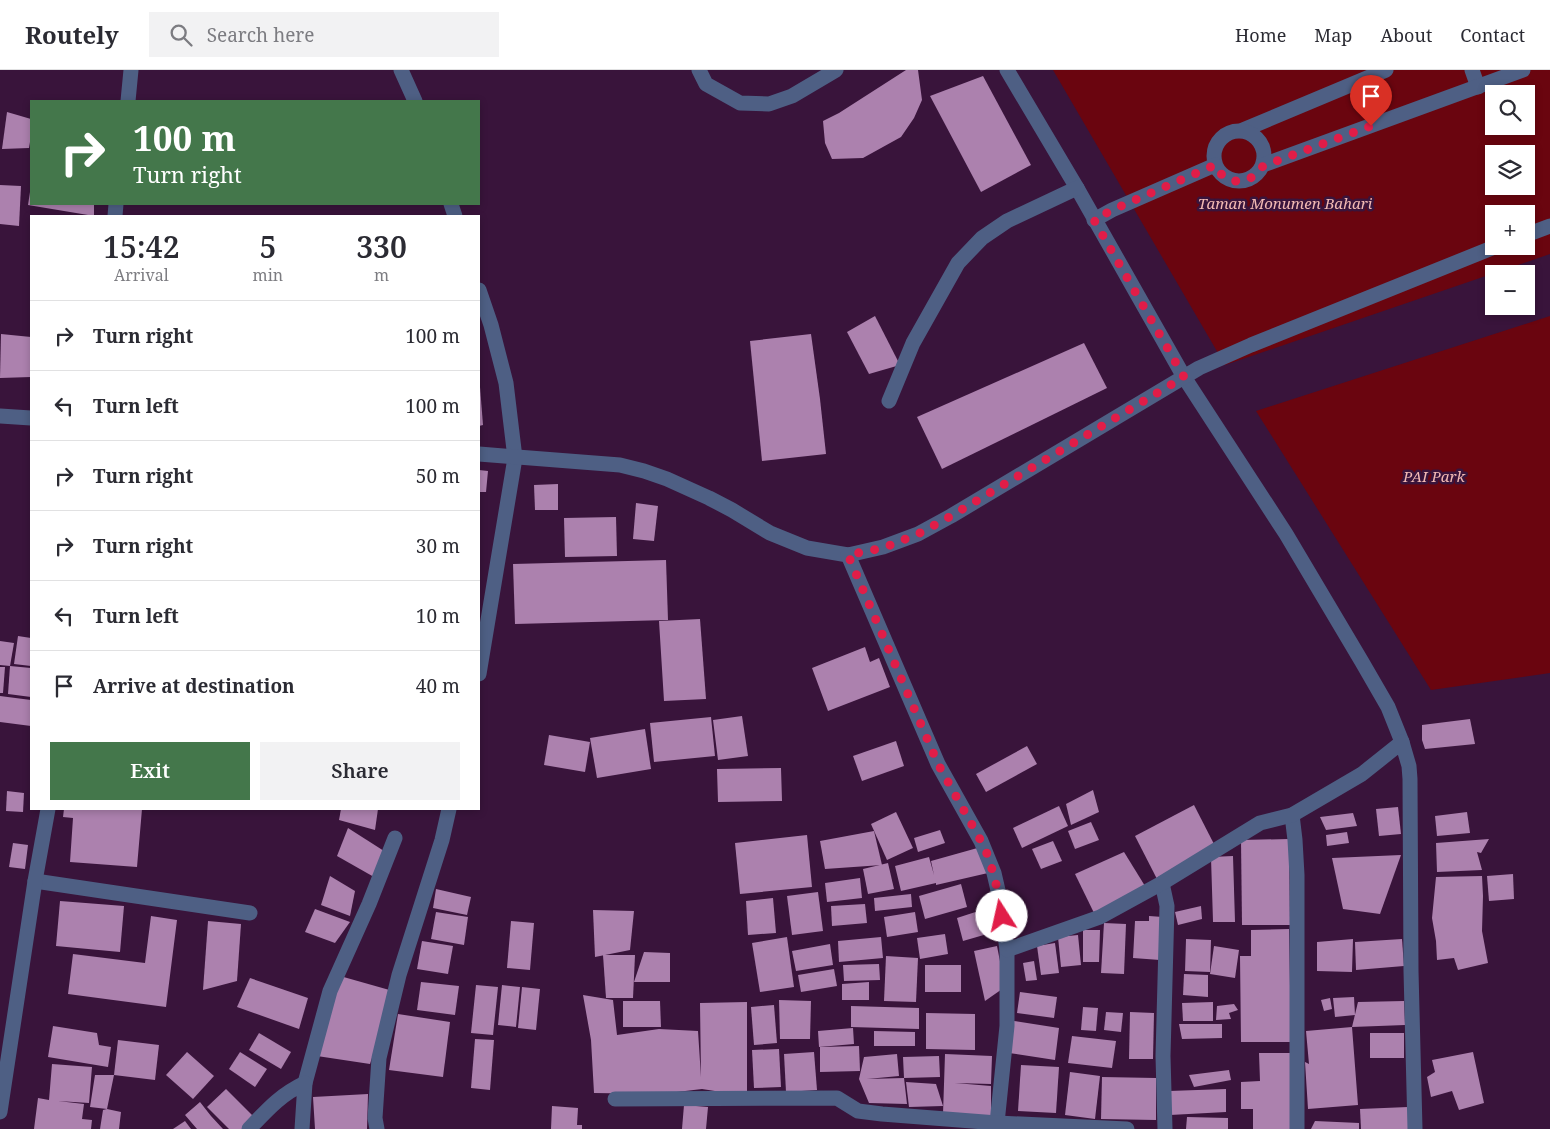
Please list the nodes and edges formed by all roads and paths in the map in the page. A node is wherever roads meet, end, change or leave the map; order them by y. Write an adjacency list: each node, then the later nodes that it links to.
1 (131, 70): 10 (street)
2 (401, 70): 11 (street)
3 (699, 70): 4 (street)
4 (836, 70)
5 (1007, 70): 15 (street)
6 (1386, 70): 12 (street)
7 (1472, 70): 9 (street)
8 (1523, 70): 9 (street)
9 (1478, 87): 14 (street)
10 (128, 100)
11 (415, 100)
12 (1243, 130): 13 (street); 14 (street)
13 (1215, 165): 14 (street); 16 (street)
14 (1263, 166)
15 (1077, 188): 16 (street); 22 (street)
16 (1094, 220): 21 (street)
17 (1550, 226): 18 (street)
18 (1535, 232)
19 (1485, 251): 21 (street)
20 (480, 293): 26 (street)
21 (1184, 377): 27 (street); 29 (street)
22 (889, 401)
23 (0, 416): 24 (street)
24 (30, 418)
25 (480, 454): 26 (street)
26 (515, 458): 27 (street); 28 (street)
27 (848, 555): 37 (street)
28 (480, 668)
29 (1402, 742): 32 (street); 48 (street)
30 (48, 810): 34 (street)
31 (449, 810): 44 (street)
32 (1292, 815): 35 (street); 47 (street)
33 (395, 838): 38 (street)
34 (35, 881): 36 (street); 40 (street)
35 (1162, 883): 37 (street); 46 (street)
36 (250, 913)
37 (1007, 950): 41 (street)
38 (305, 1082): 42 (street); 43 (street)
39 (615, 1098): 41 (street)
40 (0, 1112)
41 (997, 1123): 45 (street)
42 (249, 1129)
43 (302, 1129)
44 (377, 1129)
45 (1128, 1129)
46 (1165, 1129)
47 (1298, 1129)
48 (1415, 1129)

